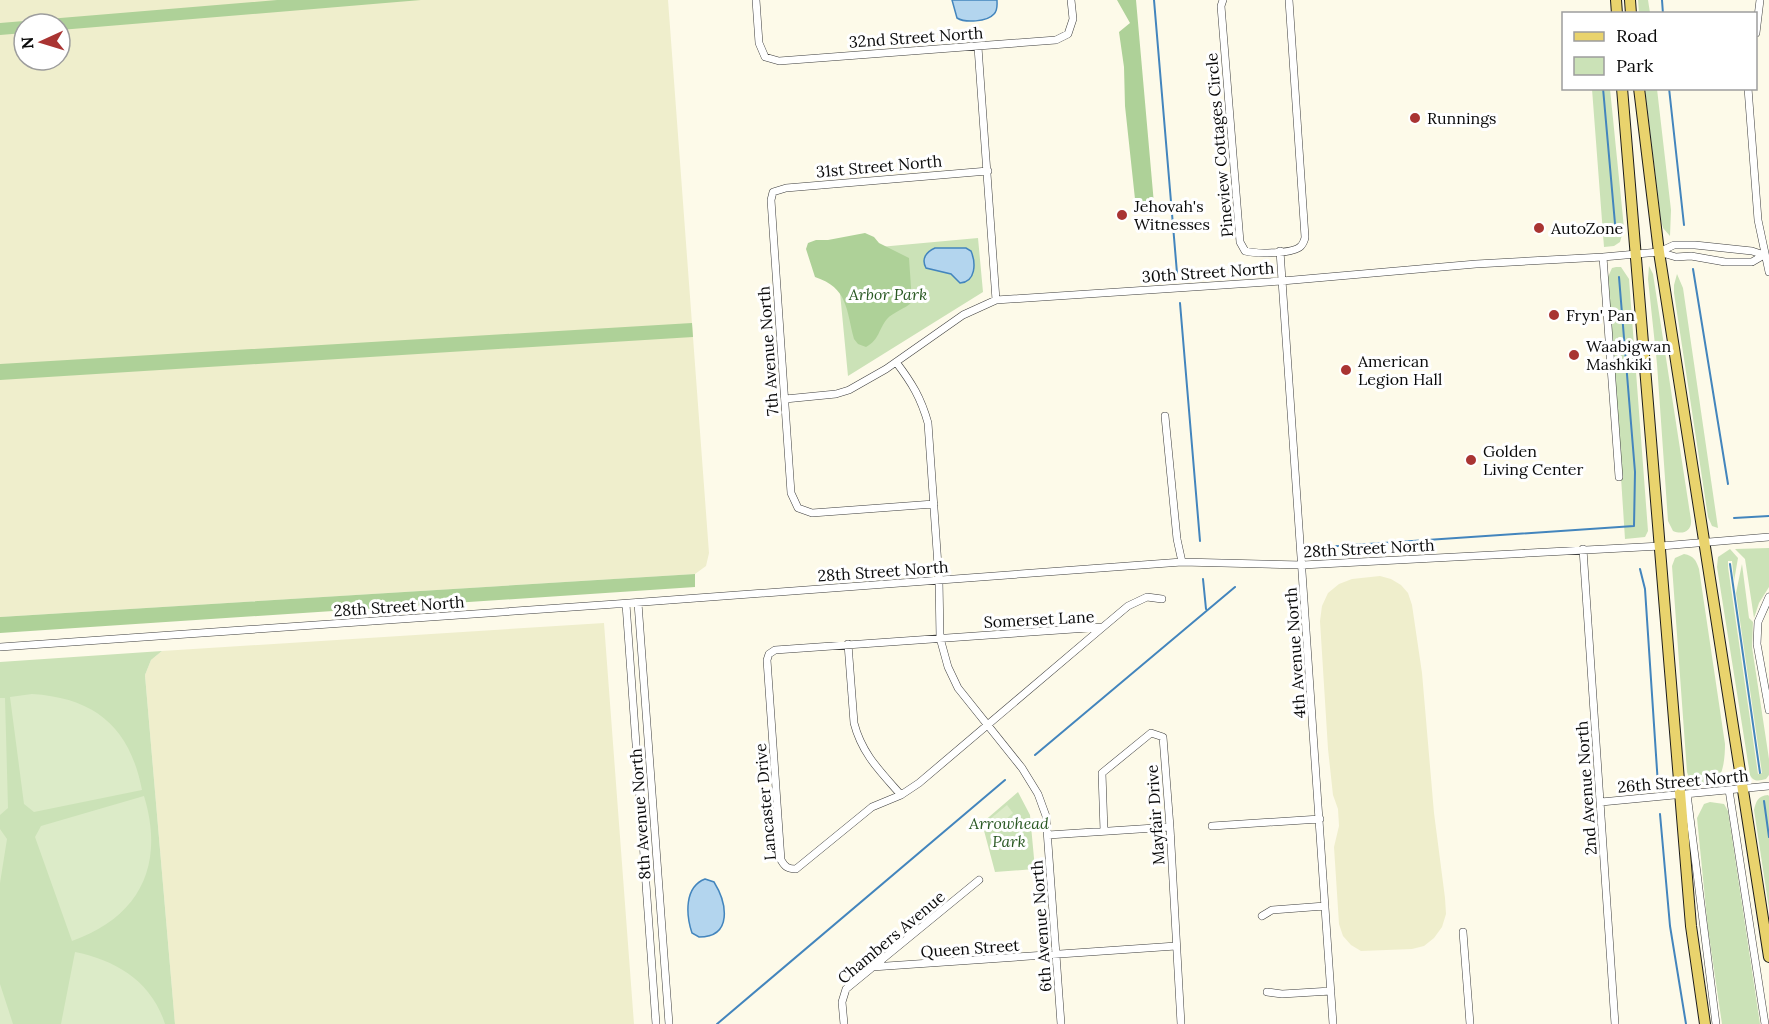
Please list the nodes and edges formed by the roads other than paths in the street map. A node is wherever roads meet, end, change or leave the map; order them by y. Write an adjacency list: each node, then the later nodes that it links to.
1 (756, 0): 7 (street, 32nd Street North)
2 (1071, 0): 7 (street, 32nd Street North)
3 (1223, 0): 13 (street, Pineview Cottages Circle)
4 (1288, 0): 13 (street, Pineview Cottages Circle)
5 (1760, 0): 6 (street)
6 (1757, 20)
7 (978, 46): 11 (street)
8 (1622, 90): 15 (main road)
9 (1639, 90): 14 (main road)
10 (1748, 90): 16 (street)
11 (988, 171): 12 (street, 31st Street North); 20 (street)
12 (773, 192): 22 (street, 7th Avenue North)
13 (1280, 251): 19 (street)
14 (1659, 252): 15 (street, 30th Street North); 16 (street, 30th Street North); 16 (street, 30th Street North); 27 (main road)
15 (1634, 254): 17 (street, 30th Street North); 28 (main road)
16 (1764, 255): 18 (street)
17 (1603, 256): 19 (street, 30th Street North); 24 (street)
18 (1769, 272)
19 (1282, 281): 20 (street, 30th Street North); 31 (street, 4th Avenue North)
20 (996, 300): 21 (street, 30th Street North)
21 (896, 362): 22 (street, 30th Street North); 25 (street, 6th Avenue North)
22 (785, 399): 25 (street, 7th Avenue North)
23 (1165, 416): 30 (street)
24 (1619, 477)
25 (934, 504): 32 (street, 6th Avenue North)
26 (1769, 537): 27 (street, 28th Street North)
27 (1705, 543): 28 (street, 28th Street North); 44 (main road)
28 (1661, 546): 29 (street, 28th Street North); 46 (main road)
29 (1584, 549): 31 (street, 28th Street North); 48 (street, 2nd Avenue North)
30 (1182, 562): 31 (street, 28th Street North); 32 (street, 28th Street North)
31 (1302, 565): 49 (street, 4th Avenue North)
32 (939, 580): 35 (street, 28th Street North); 38 (street, 6th Avenue North)
33 (1769, 597): 41 (street)
34 (1162, 599): 37 (street)
35 (638, 603): 36 (street, 28th Street North); 65 (street, 8th Avenue North)
36 (626, 604): 40 (street, 28th Street North); 64 (street, 8th Avenue North)
37 (1103, 627): 38 (street, Somerset Lane); 42 (street, Somerset Lane)
38 (940, 638): 39 (street, Lancaster Drive); 42 (street, 6th Avenue North)
39 (848, 644): 47 (street); 47 (street, Lancaster Drive)
40 (0, 647)
41 (1769, 710)
42 (989, 725): 47 (street, Lancaster Drive); 53 (street, 6th Avenue North)
43 (1769, 786): 44 (street, 26th Street North)
44 (1743, 789): 45 (street, 26th Street North); 60 (main road)
45 (1729, 790): 46 (street, 26th Street North); 74 (street)
46 (1683, 794): 48 (street, 26th Street North); 72 (main road); 73 (street)
47 (900, 795)
48 (1600, 802): 71 (street, 2nd Avenue North)
49 (1320, 819): 50 (street); 55 (street, 4th Avenue North)
50 (1212, 826)
51 (1170, 827): 52 (street); 52 (street, Mayfair Drive); 58 (street, Mayfair Drive)
52 (1104, 831): 53 (street)
53 (1048, 835): 59 (street, 6th Avenue North)
54 (980, 880): 61 (street, Chambers Avenue)
55 (1325, 906): 56 (street); 62 (street, 4th Avenue North)
56 (1262, 916)
57 (1463, 932): 70 (street)
58 (1176, 946): 59 (street, Queen Street); 68 (street, Mayfair Drive)
59 (1056, 956): 61 (street, Queen Street); 67 (street, 6th Avenue North)
60 (1769, 957)
61 (872, 968): 66 (street, Chambers Avenue)
62 (1331, 991): 63 (street); 69 (street, 4th Avenue North)
63 (1267, 992)
64 (656, 1024)
65 (669, 1024)
66 (844, 1024)
67 (1061, 1024)
68 (1181, 1024)
69 (1333, 1024)
70 (1470, 1024)
71 (1615, 1024)
72 (1705, 1024)
73 (1716, 1024)
74 (1765, 1024)

